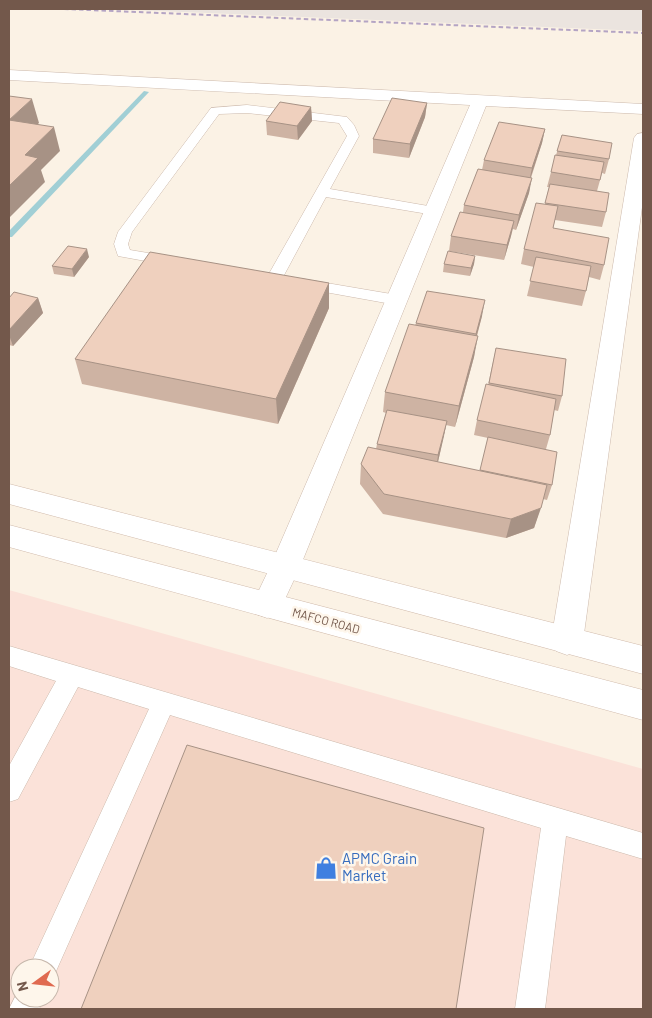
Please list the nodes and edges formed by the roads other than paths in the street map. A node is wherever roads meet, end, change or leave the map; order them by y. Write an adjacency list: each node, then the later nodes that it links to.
1 (9, 76): 2 (street)
2 (480, 101): 3 (street); 6 (street)
3 (643, 109)
4 (643, 138): 15 (street)
5 (322, 192): 6 (lane); 7 (lane); 9 (lane)
6 (434, 211): 10 (street)
7 (189, 264)
8 (256, 276): 9 (lane)
9 (274, 279): 10 (lane)
10 (397, 300): 13 (street)
11 (9, 494): 13 (street)
12 (9, 536): 14 (street, MAFCO ROAD)
13 (285, 567): 14 (street); 15 (street)
14 (267, 605): 20 (street, MAFCO ROAD)
15 (567, 641): 17 (street)
16 (9, 656): 18 (lane)
17 (643, 660)
18 (72, 675): 19 (lane); 21 (lane)
19 (164, 703): 22 (lane); 24 (lane)
20 (643, 705)
21 (9, 790)
22 (555, 819): 23 (lane); 25 (lane)
23 (643, 846)
24 (48, 958)
25 (530, 1009)

